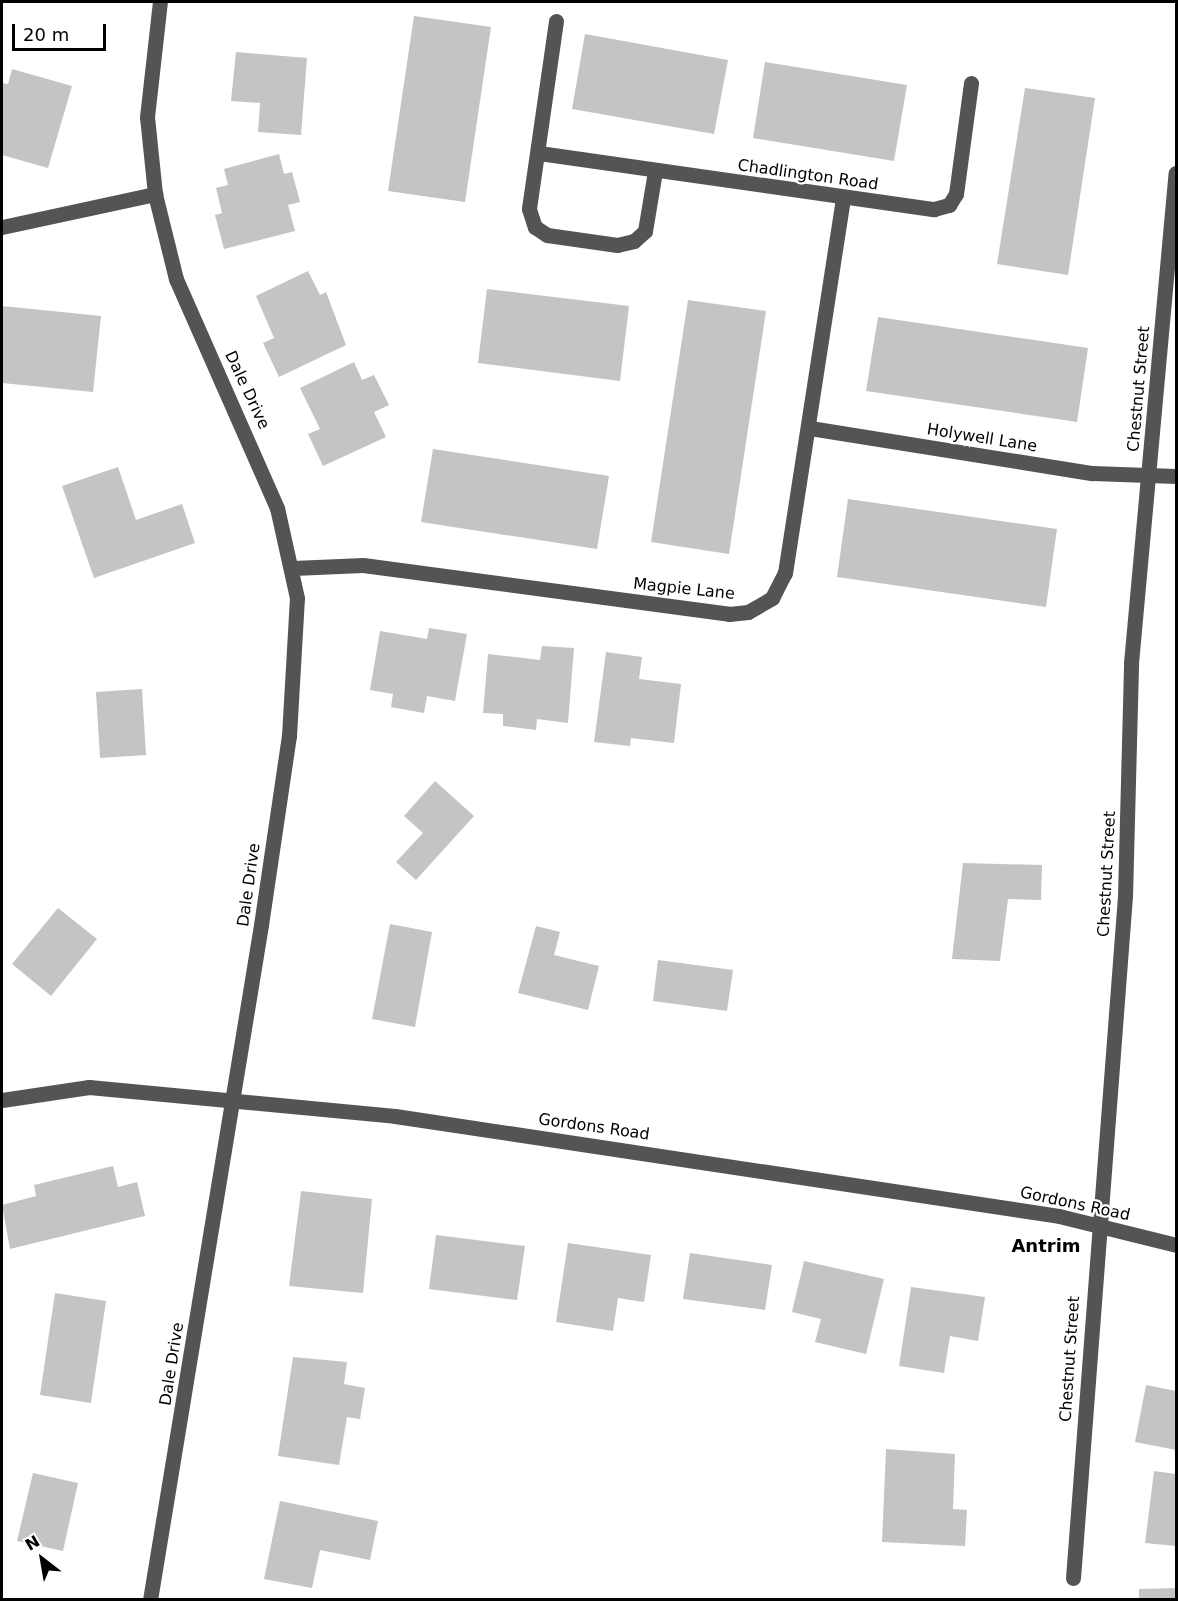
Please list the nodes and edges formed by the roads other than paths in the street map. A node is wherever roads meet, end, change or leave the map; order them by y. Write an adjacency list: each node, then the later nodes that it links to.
1 (160, 2): 7 (street, Dale Drive)
2 (556, 21): 4 (street)
3 (971, 83): 8 (street, Chadlington Road)
4 (539, 153): 5 (street, Chadlington Road); 5 (street)
5 (655, 171): 8 (street, Chadlington Road)
6 (1176, 173): 11 (street, Chestnut Street)
7 (155, 194): 9 (street); 13 (street, Dale Drive)
8 (843, 200): 10 (street, Magpie Lane)
9 (2, 227)
10 (810, 428): 11 (street, Holywell Lane); 13 (street, Magpie Lane)
11 (1149, 476): 12 (street, Holywell Lane); 16 (street, Chestnut Street)
12 (1176, 476)
13 (293, 568): 15 (street, Dale Drive)
14 (2, 1100): 15 (street, Gordons Road)
15 (233, 1100): 16 (street, Gordons Road); 19 (street, Dale Drive)
16 (1098, 1226): 17 (street, Gordons Road); 18 (street, Chestnut Street)
17 (1176, 1245)
18 (1073, 1578)
19 (150, 1599)

